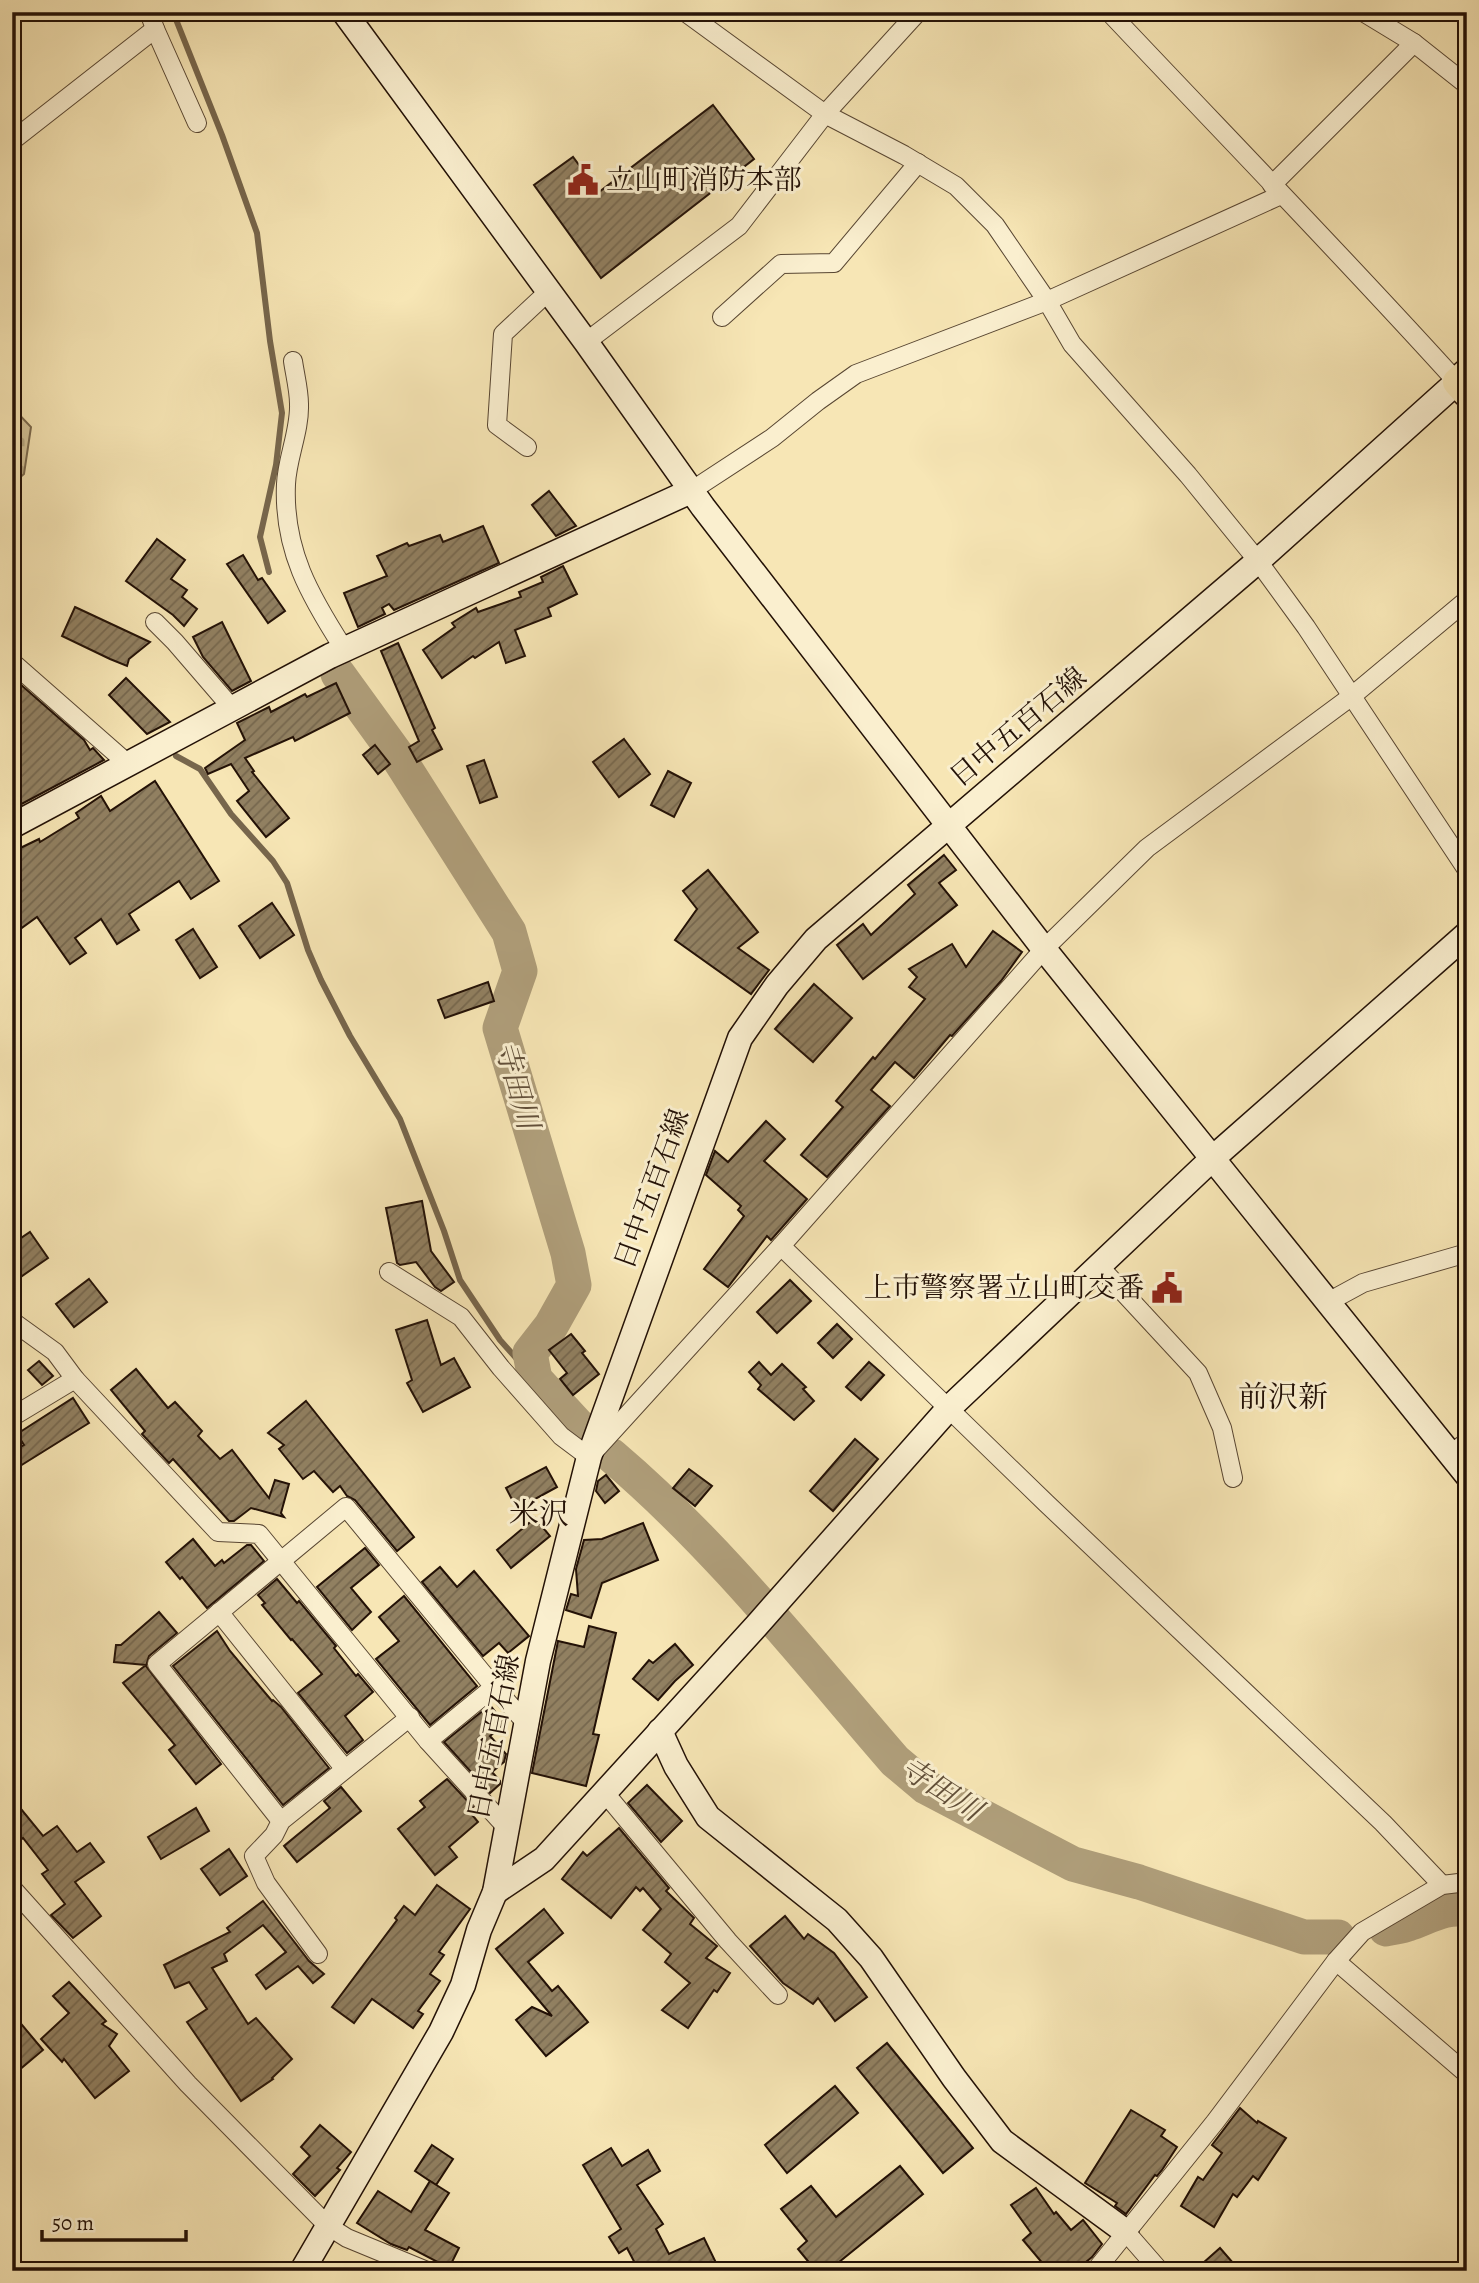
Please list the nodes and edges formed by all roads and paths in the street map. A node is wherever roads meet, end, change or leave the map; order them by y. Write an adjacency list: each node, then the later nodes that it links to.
1 (344, 12): 14 (street)
2 (685, 12): 9 (street)
3 (918, 12): 9 (street)
4 (1109, 12): 13 (street)
5 (1363, 12): 7 (street)
6 (152, 21): 10 (street); 11 (street)
7 (1413, 43): 8 (street); 13 (street)
8 (1467, 85)
9 (825, 114): 12 (street); 17 (street)
10 (197, 123)
11 (12, 141)
12 (918, 163): 15 (street); 16 (street)
13 (1276, 190): 15 (street); 19 (street)
14 (549, 291): 17 (street); 20 (street)
15 (1047, 301): 21 (street); 22 (street)
16 (722, 317)
17 (586, 342): 21 (street)
18 (293, 361): 25 (street)
19 (1464, 383): 22 (street, 日中五百石線)
20 (527, 447)
21 (691, 491): 25 (street); 31 (street)
22 (1258, 561): 27 (street); 31 (street, 日中五百石線)
23 (1467, 600): 27 (street)
24 (155, 622): 28 (street)
25 (344, 649): 28 (street)
26 (12, 662): 29 (street)
27 (1352, 696): 32 (street); 34 (street)
28 (231, 708): 29 (street)
29 (127, 763): 30 (street)
30 (12, 825)
31 (948, 825): 34 (street); 46 (street, 日中五百石線)
32 (1467, 870)
33 (1467, 934): 35 (street)
34 (1044, 949): 35 (street); 36 (street)
35 (1213, 1158): 38 (street); 40 (street)
36 (781, 1246): 43 (street); 46 (street)
37 (1467, 1253): 40 (street)
38 (1098, 1266): 43 (street); 48 (street)
39 (389, 1272): 46 (street)
40 (1328, 1302): 45 (street)
41 (12, 1321): 42 (street)
42 (75, 1379): 44 (street); 49 (street)
43 (949, 1408): 54 (street); 61 (street)
44 (12, 1417)
45 (1458, 1448): 47 (street)
46 (589, 1457): 53 (street, 日中五百石線)
47 (1467, 1475)
48 (1233, 1478)
49 (281, 1562): 50 (street); 51 (street); 52 (street)
50 (219, 1612): 56 (street); 58 (street)
51 (494, 1687): 53 (street); 55 (street)
52 (410, 1717): 55 (street); 56 (street)
53 (527, 1724): 59 (street, 日中五百石線)
54 (660, 1731): 57 (street); 69 (street)
55 (428, 1741): 59 (street)
56 (344, 1768): 58 (street)
57 (605, 1793): 63 (street); 66 (street)
58 (281, 1821): 64 (street)
59 (507, 1828): 63 (street, 日中五百石線)
60 (1467, 1882): 61 (street)
61 (1442, 1885): 65 (street)
62 (12, 1888): 68 (street)
63 (495, 1892): 68 (street, 日中五百石線)
64 (318, 1954)
65 (1336, 1961): 67 (street); 69 (street)
66 (778, 1995)
67 (1467, 2074)
68 (328, 2226): 70 (street, 日中五百石線); 71 (street)
69 (1126, 2232): 72 (street); 73 (street)
70 (302, 2271)
71 (427, 2271)
72 (1095, 2271)
73 (1160, 2271)

